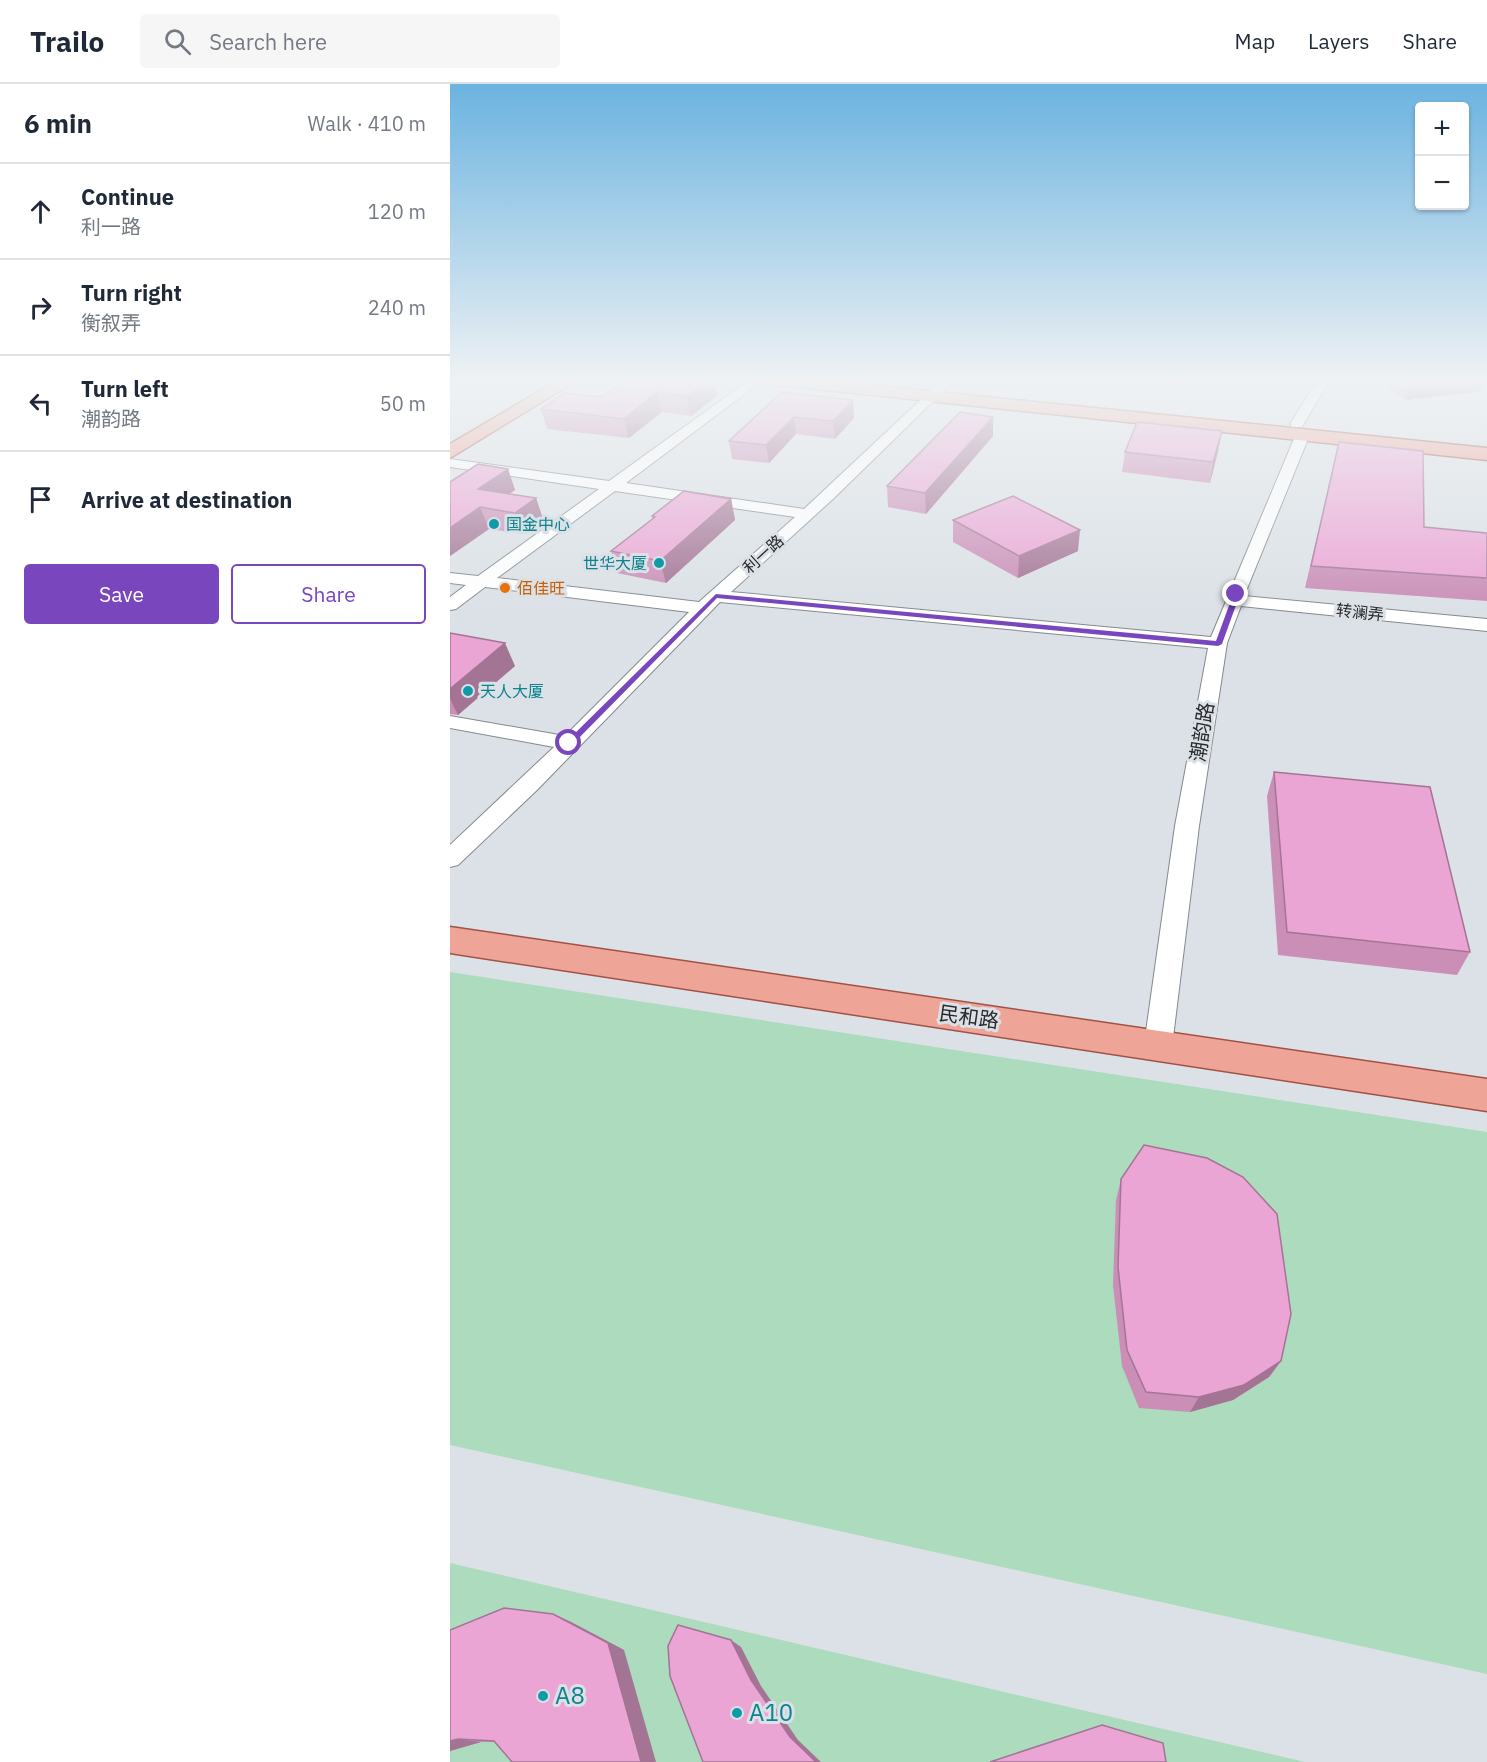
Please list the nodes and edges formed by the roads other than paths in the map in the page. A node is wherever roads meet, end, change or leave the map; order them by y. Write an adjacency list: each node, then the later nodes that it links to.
1 (652, 456): 5 (street)
2 (868, 456): 6 (street, 利一路)
3 (1289, 456): 9 (street, 潮韵路)
4 (450, 463): 5 (street)
5 (612, 486): 6 (street); 8 (street)
6 (808, 514): 10 (street, 利一路)
7 (450, 578): 8 (street)
8 (481, 581): 10 (street); 11 (street)
9 (1234, 600): 12 (street, 转澜弄); 13 (street, 潮韵路)
10 (709, 602): 13 (street); 15 (street, 利一路)
11 (450, 605)
12 (1487, 625)
13 (1218, 644): 19 (street, 潮韵路)
14 (450, 722): 15 (street)
15 (569, 743): 16 (street, 利一路)
16 (450, 859)
17 (450, 920): 19 (main road, 民和路)
18 (450, 940): 19 (main road, 民和路)
19 (1160, 1036): 20 (main road, 民和路); 21 (main road, 民和路)
20 (1487, 1074)
21 (1487, 1095)

